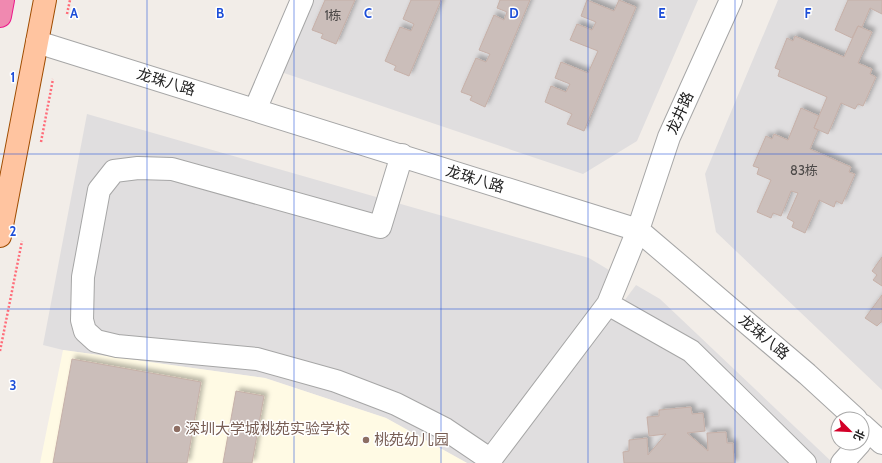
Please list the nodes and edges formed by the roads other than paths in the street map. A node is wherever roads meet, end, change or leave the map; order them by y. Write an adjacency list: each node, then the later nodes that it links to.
1 (3, 0): 5 (highway)
2 (45, 0): 6 (main road)
3 (302, 0): 7 (street)
4 (731, 0): 9 (street, 龙井路)
5 (0, 16)
6 (37, 42): 7 (street, 龙珠八路); 10 (main road)
7 (255, 110): 8 (street, 龙珠八路)
8 (402, 155): 9 (street, 龙珠八路); 14 (street)
9 (638, 230): 11 (street, 龙井路); 12 (street, 龙珠八路)
10 (0, 236)
11 (608, 304): 14 (street, 龙井路); 15 (street)
12 (843, 411)
13 (852, 451): 16 (street)
14 (490, 461)
15 (804, 463)
16 (842, 463)

